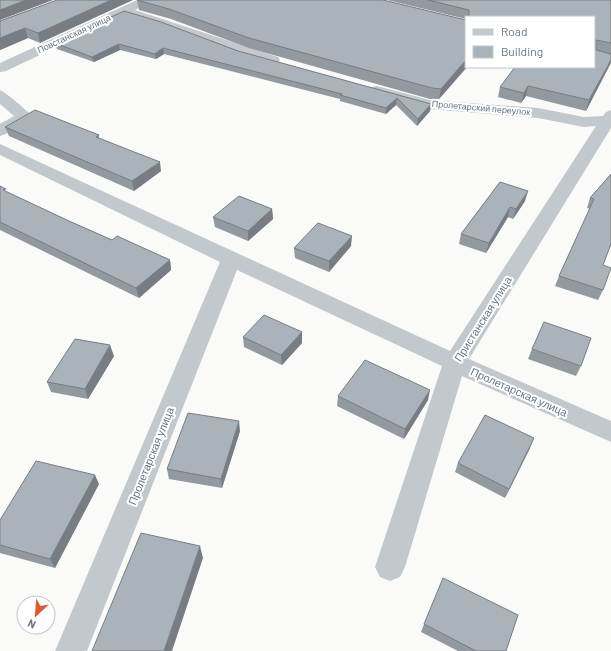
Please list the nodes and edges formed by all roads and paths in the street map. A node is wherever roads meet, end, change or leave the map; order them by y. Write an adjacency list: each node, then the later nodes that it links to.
1 (147, 0): 2 (street, Повстанская улица)
2 (124, 11): 3 (street); 4 (street, Повстанская улица)
3 (289, 65)
4 (0, 69)
5 (363, 85): 7 (street, Пролетарский переулок)
6 (0, 94): 8 (street)
7 (610, 119): 11 (street, Пристанская улица)
8 (0, 131)
9 (0, 149): 10 (street, Пролетарская улица)
10 (232, 260): 11 (street, Пролетарская улица); 14 (street, Пролетарская улица)
11 (454, 364): 12 (street, Пролетарская улица); 13 (street, Пристанская улица)
12 (611, 432)
13 (390, 566)
14 (71, 651)

